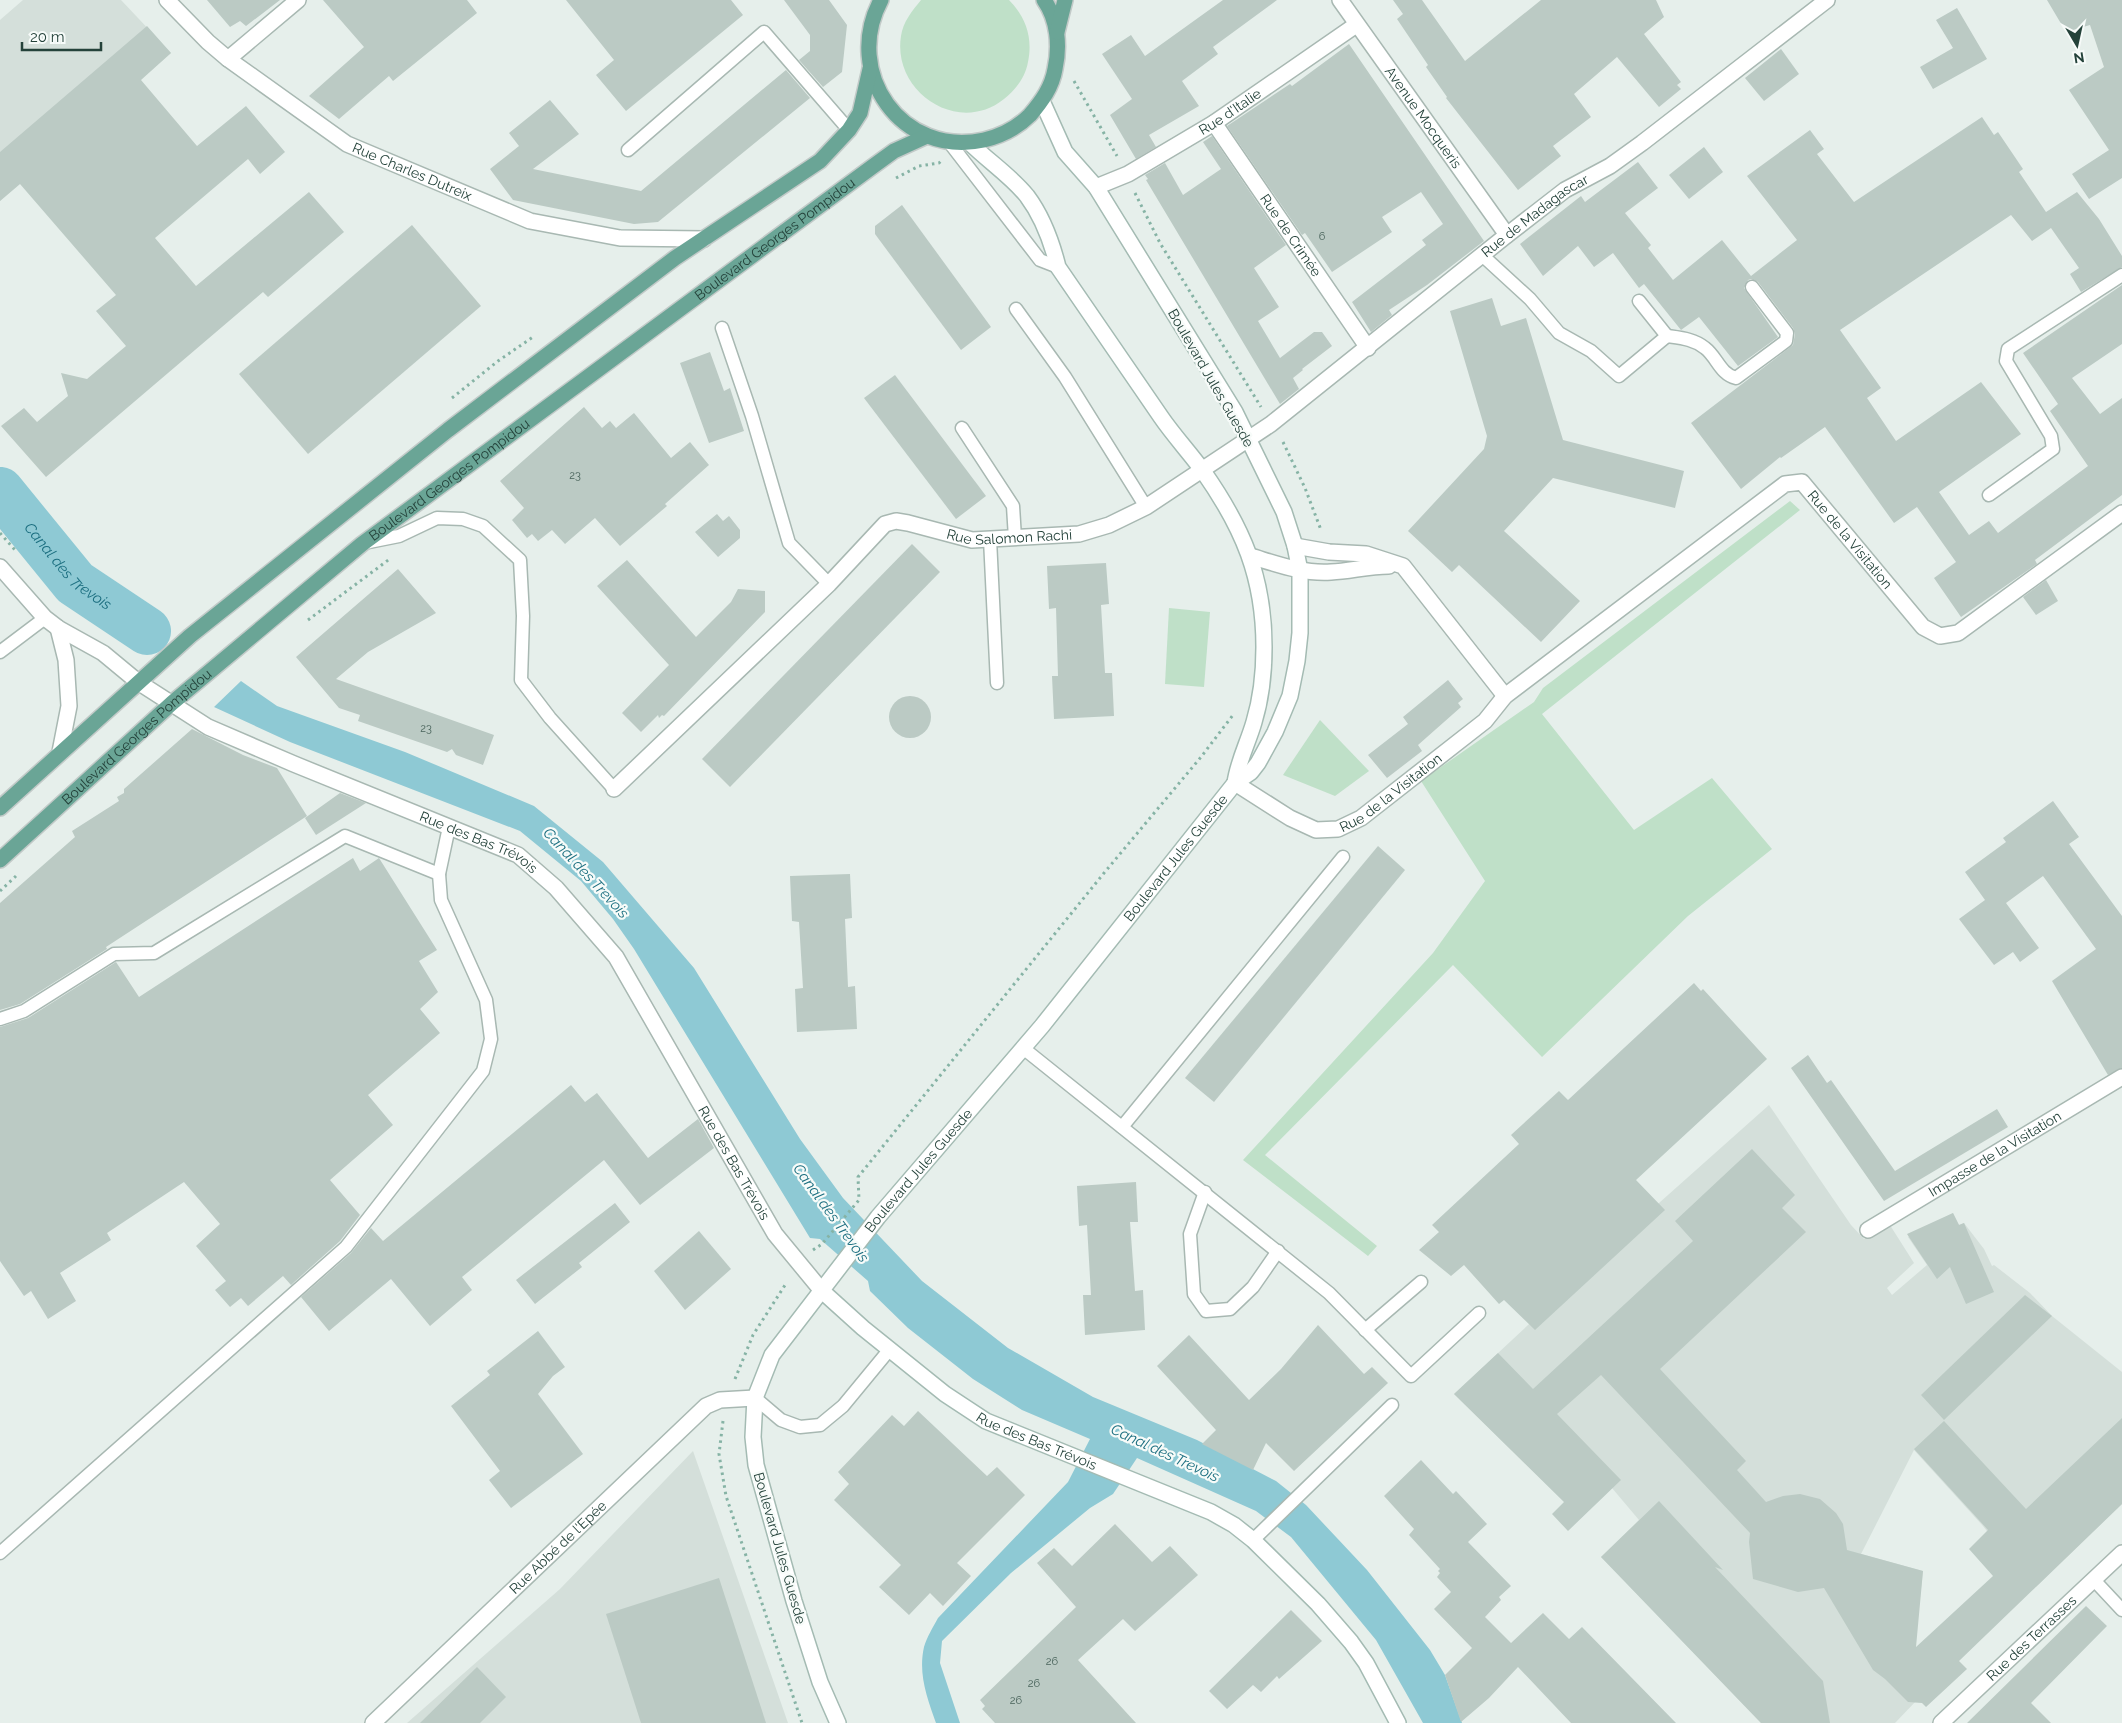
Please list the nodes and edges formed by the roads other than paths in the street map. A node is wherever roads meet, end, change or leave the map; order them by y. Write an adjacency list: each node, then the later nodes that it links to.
1 (166, 0): 10 (street, Rue Charles Dutreix)
2 (298, 0): 10 (street)
3 (881, 0): 11 (main road)
4 (1044, 0): 9 (main road)
5 (1065, 0): 9 (main road)
6 (1340, 0): 8 (street, Avenue Mocqueris)
7 (1827, 0): 20 (street, Rue de Madagascar)
8 (1356, 25): 13 (street, Rue d'Italie); 20 (street, Avenue Mocqueris)
9 (1057, 32): 12 (main road)
10 (228, 60): 21 (street, Rue Charles Dutreix)
11 (870, 69): 14 (main road); 15 (main road)
12 (1042, 101): 17 (main road); 19 (street, Boulevard Jules Guesde)
13 (1214, 122): 19 (street, Rue d'Italie); 30 (street, Rue de Crimée)
14 (849, 130): 18 (lane); 21 (main road)
15 (926, 136): 16 (main road); 39 (main road, Boulevard Georges Pompidou)
16 (949, 142): 17 (main road); 23 (lane, Boulevard Jules Guesde)
17 (970, 143): 23 (street, Boulevard Jules Guesde)
18 (628, 150)
19 (1096, 187): 32 (street, Boulevard Jules Guesde)
20 (1506, 235): 22 (street, Rue de Madagascar)
21 (704, 239): 49 (main road)
22 (1482, 255): 29 (lane); 30 (street, Rue de Madagascar)
23 (1058, 267): 33 (street, Boulevard Jules Guesde)
24 (2122, 275): 34 (lane)
25 (1752, 287): 29 (lane)
26 (1639, 301): 29 (lane)
27 (1016, 309): 35 (lane)
28 (722, 328): 45 (lane)
29 (1667, 336)
30 (1368, 348): 32 (street, Rue de Madagascar)
31 (962, 428): 37 (lane)
32 (1248, 439): 33 (street, Rue de Madagascar); 40 (street, Boulevard Jules Guesde)
33 (1202, 470): 35 (street, Rue Salomon Rachi); 41 (street, Boulevard Jules Guesde)
34 (1989, 495)
35 (1146, 507): 37 (street, Rue Salomon Rachi)
36 (2122, 514): 51 (street, Rue de la Visitation)
37 (1015, 538): 38 (street, Rue Salomon Rachi)
38 (990, 539): 45 (street, Rue Salomon Rachi); 50 (lane)
39 (362, 544): 52 (main road, Boulevard Georges Pompidou); 55 (lane)
40 (1295, 546): 42 (street); 44 (street, Boulevard Jules Guesde)
41 (1250, 556): 44 (street); 54 (street, Boulevard Jules Guesde)
42 (1403, 566): 44 (street); 51 (street)
43 (0, 567): 46 (street, Rue des Bas Trévois)
44 (1300, 571): 54 (street, Boulevard Jules Guesde)
45 (829, 584): 55 (street, Rue Salomon Rachi)
46 (45, 618): 47 (street, Rue des Bas Trévois); 48 (lane)
47 (58, 628): 49 (street, Rue des Bas Trévois); 53 (street)
48 (0, 652)
49 (138, 682): 52 (street, Rue des Bas Trévois); 53 (main road)
50 (997, 683)
51 (1505, 696): 54 (street, Rue de la Visitation)
52 (172, 702): 57 (street, Rue des Bas Trévois); 59 (main road, Boulevard Georges Pompidou)
53 (60, 752): 56 (main road)
54 (1235, 783): 62 (street, Boulevard Jules Guesde)
55 (614, 789)
56 (0, 808)
57 (449, 827): 60 (lane); 69 (street, Rue des Bas Trévois)
58 (1343, 857): 64 (lane)
59 (0, 860)
60 (438, 874): 61 (lane); 76 (lane)
61 (0, 1019)
62 (1023, 1048): 64 (lane); 69 (street, Boulevard Jules Guesde)
63 (2122, 1077): 66 (street, Impasse de la Visitation)
64 (1122, 1127): 65 (lane)
65 (1205, 1192): 67 (lane); 67 (lane)
66 (1868, 1230)
67 (1278, 1252): 71 (lane)
68 (1421, 1282): 71 (lane)
69 (822, 1290): 72 (street, Rue des Bas Trévois); 73 (street, Boulevard Jules Guesde)
70 (1479, 1313): 71 (lane)
71 (1365, 1330)
72 (890, 1349): 73 (lane); 75 (street, Rue des Bas Trévois)
73 (755, 1398): 80 (street, Rue Abbé de l'Epée); 81 (street, Boulevard Jules Guesde)
74 (1392, 1406): 75 (lane)
75 (1253, 1540): 82 (street, Rue des Bas Trévois)
76 (0, 1553)
77 (2122, 1553): 78 (street, Rue des Terrasses)
78 (2094, 1580): 79 (lane); 83 (street, Rue des Terrasses)
79 (2122, 1610)
80 (373, 1723)
81 (838, 1723)
82 (1398, 1723)
83 (1941, 1723)

